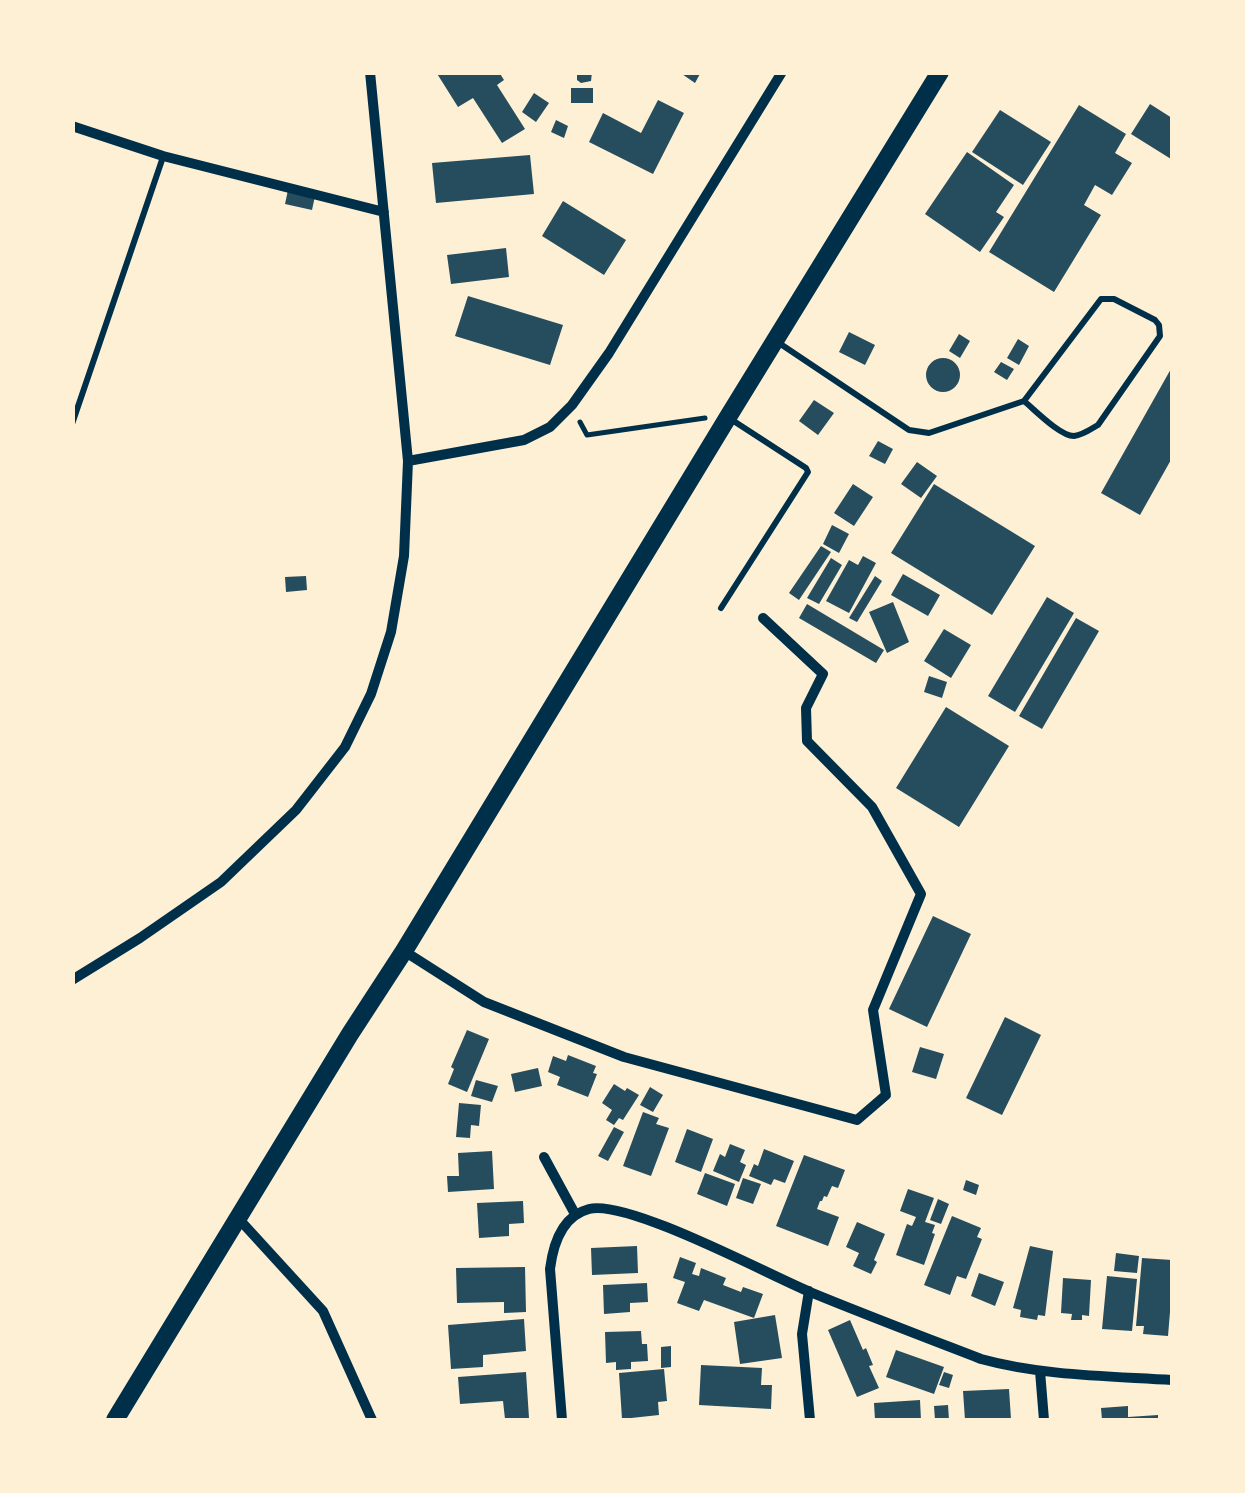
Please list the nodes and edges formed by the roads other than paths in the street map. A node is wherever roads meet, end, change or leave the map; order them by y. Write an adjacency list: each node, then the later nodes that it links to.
1 (370, 72): 6 (street)
2 (782, 72): 11 (street)
3 (940, 72): 7 (main road)
4 (72, 126): 5 (street)
5 (164, 156): 6 (street); 10 (lane)
6 (384, 212): 11 (street)
7 (775, 340): 8 (lane); 9 (main road)
8 (1024, 401): 8 (lane)
9 (722, 417): 12 (lane); 14 (main road)
10 (72, 424)
11 (408, 461): 15 (street)
12 (722, 608)
13 (764, 618): 14 (street)
14 (404, 951): 18 (main road)
15 (72, 980)
16 (544, 1156): 17 (street)
17 (576, 1214): 19 (street); 24 (street)
18 (238, 1218): 22 (main road); 23 (street)
19 (808, 1291): 20 (street); 25 (street)
20 (1040, 1370): 21 (street); 26 (street)
21 (1172, 1380)
22 (114, 1420)
23 (372, 1420)
24 (562, 1420)
25 (810, 1420)
26 (1044, 1420)

